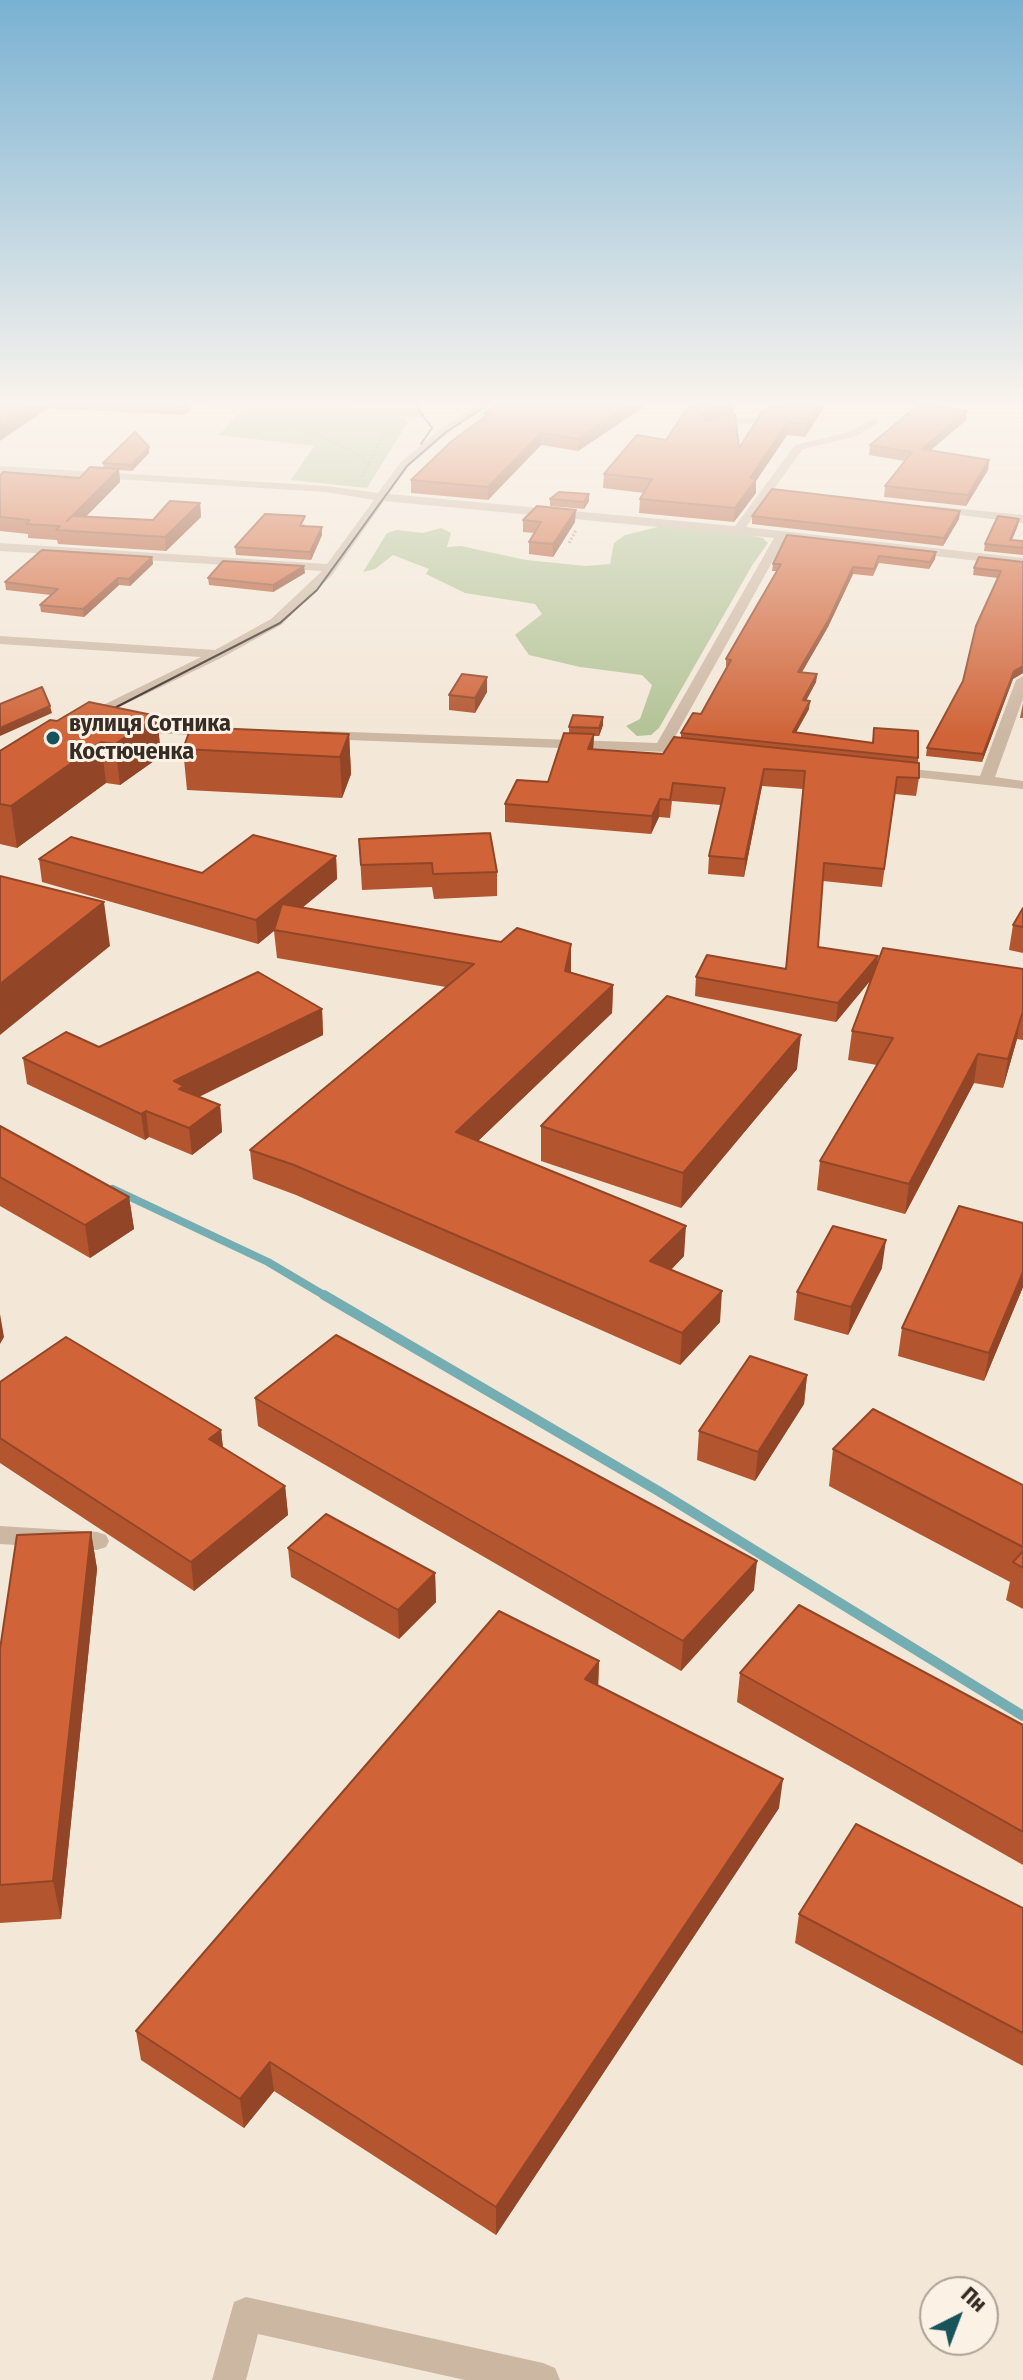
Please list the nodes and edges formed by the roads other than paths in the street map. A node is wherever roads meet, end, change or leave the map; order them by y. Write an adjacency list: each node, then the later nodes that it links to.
1 (368, 513): 10 (street)
2 (554, 513): 6 (street)
3 (750, 513): 6 (street)
4 (971, 513): 5 (street)
5 (1023, 519)
6 (738, 530): 7 (street)
7 (782, 534): 9 (street); 16 (street)
8 (0, 547): 10 (street)
9 (1023, 562)
10 (330, 568): 12 (street)
11 (0, 640): 12 (street)
12 (218, 654): 14 (street)
13 (1023, 680): 19 (street)
14 (235, 732)
15 (299, 734): 16 (street)
16 (663, 746): 17 (street)
17 (709, 751)
18 (878, 769): 19 (street)
19 (986, 781): 20 (street)
20 (1023, 785)
21 (0, 1535): 22 (street)
22 (97, 1541)
23 (229, 2380): 24 (street)
24 (543, 2380)

